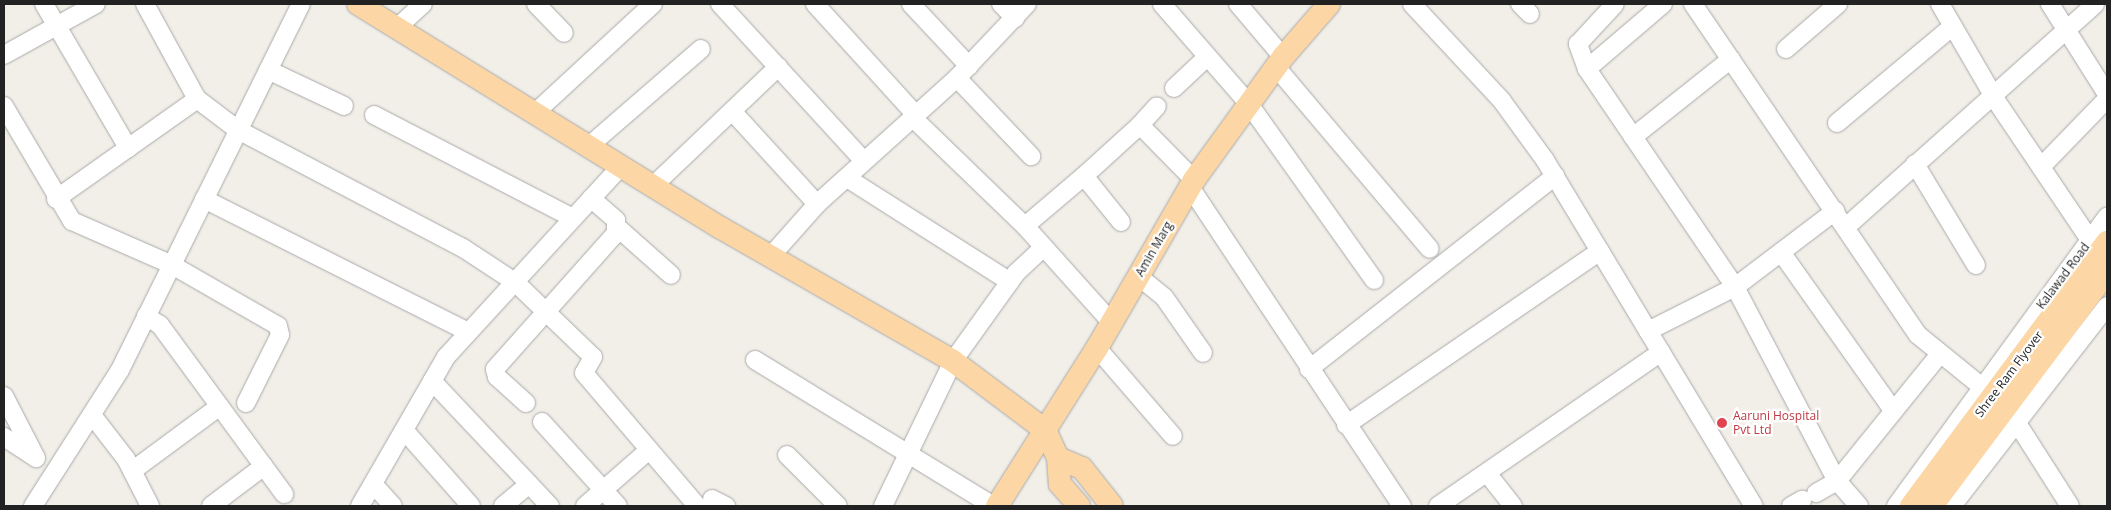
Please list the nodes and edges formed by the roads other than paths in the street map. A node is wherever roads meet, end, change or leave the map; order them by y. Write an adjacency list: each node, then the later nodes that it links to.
1 (44, 4): 26 (street)
2 (96, 4): 26 (street)
3 (145, 4): 45 (street)
4 (301, 4): 39 (street)
5 (358, 4): 28 (main road)
6 (423, 4): 28 (street)
7 (536, 4): 30 (street)
8 (652, 4): 51 (street)
9 (720, 4): 37 (street)
10 (815, 4): 53 (street)
11 (912, 4): 40 (street)
12 (1001, 4): 25 (street)
13 (1027, 4): 25 (street)
14 (1162, 4): 34 (street)
15 (1238, 4): 36 (street)
16 (1329, 4): 36 (main road, Amin Marg)
17 (1412, 4): 66 (street)
18 (1615, 4): 38 (street)
19 (1663, 4): 38 (street)
20 (1693, 4): 35 (street)
21 (1838, 4): 31 (street)
22 (1940, 4): 27 (street)
23 (2050, 4): 29 (street)
24 (2095, 4): 29 (street)
25 (1016, 18): 40 (street)
26 (56, 26): 33 (street); 59 (street)
27 (1953, 26): 43 (street); 54 (street)
28 (398, 27): 51 (main road)
29 (2067, 30): 42 (street); 43 (street)
30 (564, 33)
31 (1786, 48)
32 (702, 49): 58 (street)
33 (4, 55)
34 (1207, 57): 41 (street); 46 (street)
35 (1731, 60): 57 (street); 74 (street)
36 (1280, 62): 46 (main road, Amin Marg); 83 (street)
37 (778, 67): 50 (street); 61 (street)
38 (1587, 69): 57 (street)
39 (268, 70): 48 (street); 56 (street)
40 (963, 72): 53 (street); 60 (street)
41 (1174, 88)
42 (2107, 94)
43 (1993, 95): 62 (street); 64 (street)
44 (2107, 98): 64 (street)
45 (197, 99): 56 (street); 59 (street)
46 (1250, 104): 68 (main road, Amin Marg); 92 (street)
47 (4, 106): 71 (street)
48 (344, 106)
49 (1157, 106): 55 (street)
50 (732, 111): 69 (street); 73 (street)
51 (536, 112): 58 (main road)
52 (374, 115): 76 (street)
53 (915, 117): 61 (street); 79 (street)
54 (1837, 123)
55 (1140, 126): 65 (street); 68 (street)
56 (238, 130): 72 (street); 93 (street)
57 (1632, 138): 95 (street)
58 (589, 146): 63 (main road)
59 (128, 148): 71 (street)
60 (1031, 156)
61 (864, 161): 67 (street)
62 (1915, 164): 80 (street); 88 (street)
63 (621, 166): 69 (main road); 70 (street)
64 (2041, 167): 81 (street)
65 (1084, 176): 77 (street); 79 (street)
66 (1555, 176): 84 (street); 108 (street)
67 (847, 178): 73 (street); 94 (street)
68 (1192, 184): 91 (main road, Amin Marg); 108 (street)
69 (653, 186): 86 (main road)
70 (591, 198): 76 (street); 78 (street)
71 (56, 199): 87 (street)
72 (204, 199): 87 (street); 101 (street)
73 (817, 204): 86 (street)
74 (1835, 211): 80 (street); 85 (street)
75 (2107, 216): 81 (street, Kalawad Road)
76 (573, 218): 93 (street)
77 (1120, 222)
78 (618, 226): 90 (street); 97 (street)
79 (1025, 226): 82 (street)
80 (1846, 227): 105 (street)
81 (2099, 241): 110 (street, Kalawad Road); 162 (main road, Shree Ram Flyover)
82 (1042, 248): 94 (street); 99 (street)
83 (1430, 249)
84 (1600, 251): 100 (street); 119 (street)
85 (1780, 252): 95 (street); 115 (street)
86 (770, 256): 107 (main road)
87 (172, 265): 98 (street); 112 (street)
88 (1976, 266)
89 (2107, 272): 163 (main road, Shree Ram Flyover)
90 (671, 275)
91 (1138, 276): 99 (main road, Amin Marg); 104 (street)
92 (1374, 280)
93 (515, 282): 97 (street); 101 (street)
94 (1010, 282): 107 (street)
95 (1735, 286): 100 (street); 133 (street)
96 (2107, 306): 118 (street)
97 (546, 312): 113 (street); 124 (street)
98 (146, 316): 114 (street); 116 (street)
99 (1112, 323): 102 (main road, Amin Marg)
100 (1648, 331): 103 (street)
101 (468, 332): 109 (street)
102 (1097, 348): 121 (main road, Amin Marg); 122 (street)
103 (1661, 352): 132 (street); 159 (street)
104 (1203, 353)
105 (1940, 354): 110 (street); 115 (street)
106 (755, 360): 125 (street)
107 (954, 362): 121 (main road); 125 (street)
108 (1309, 369): 119 (street)
109 (432, 381): 120 (street); 134 (street)
110 (1982, 386): 161 (street, Kalawad Road)
111 (4, 396): 127 (street)
112 (246, 403)
113 (526, 403)
114 (220, 406): 129 (street); 130 (street)
115 (1892, 409): 133 (street)
116 (92, 415): 130 (street); 131 (street)
117 (542, 422): 136 (street)
118 (2017, 423): 164 (street); 165 (street)
119 (1346, 425): 156 (street)
120 (404, 430): 135 (street); 145 (street)
121 (1045, 430): 128 (main road); 153 (main road, Amin Marg)
122 (1173, 436)
123 (4, 437): 127 (street)
124 (649, 450): 136 (street); 139 (street)
125 (910, 452): 151 (street); 152 (street)
126 (787, 454): 150 (street)
127 (36, 458): 131 (street)
128 (1058, 458): 154 (main road); 155 (main road)
129 (264, 466): 137 (street); 142 (street)
130 (132, 471): 141 (street)
131 (55, 472): 140 (street)
132 (1487, 473): 157 (street); 158 (street)
133 (1837, 481): 138 (street); 160 (street)
134 (530, 484): 146 (street); 147 (street)
135 (374, 485): 143 (street); 144 (street)
136 (604, 490): 148 (street); 149 (street)
137 (284, 494)
138 (1803, 500)
139 (712, 504)
140 (33, 506)
141 (150, 506)
142 (211, 506)
143 (360, 506)
144 (394, 506)
145 (471, 506)
146 (503, 506)
147 (550, 506)
148 (585, 506)
149 (618, 506)
150 (838, 506)
151 (883, 506)
152 (993, 506)
153 (997, 506)
154 (1079, 506)
155 (1112, 506)
156 (1402, 506)
157 (1439, 506)
158 (1513, 506)
159 (1754, 506)
160 (1859, 506)
161 (1896, 506)
162 (1910, 506)
163 (1932, 506)
164 (1952, 506)
165 (2070, 506)

